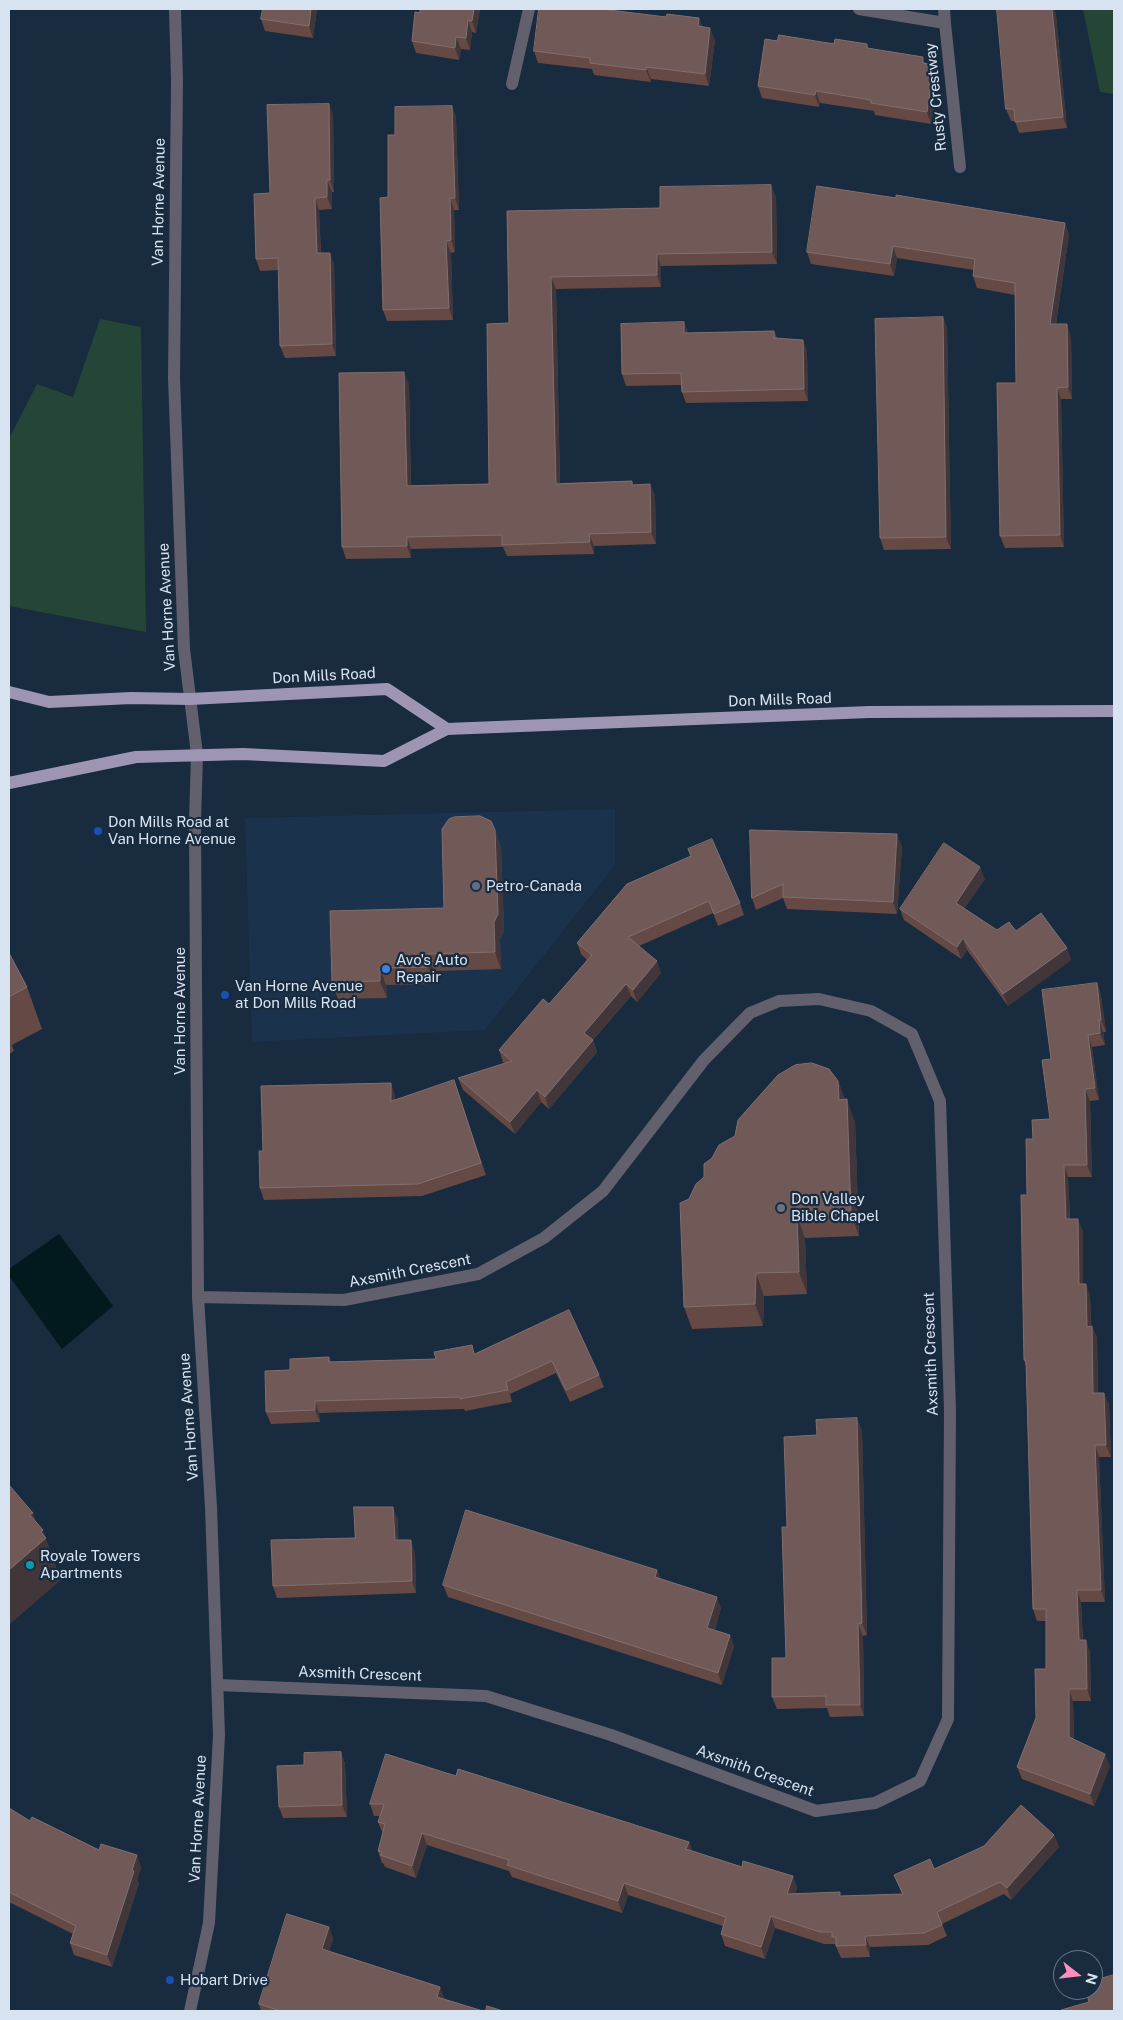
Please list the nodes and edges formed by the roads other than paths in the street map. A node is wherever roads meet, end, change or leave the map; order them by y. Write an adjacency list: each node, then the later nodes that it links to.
1 (175, 9): 9 (street, Van Horne Avenue)
2 (529, 9): 6 (street)
3 (859, 9): 5 (street, Rusty Crestway)
4 (944, 9): 5 (street, Rusty Crestway)
5 (945, 23): 7 (street, Rusty Crestway)
6 (512, 84)
7 (960, 167)
8 (9, 692): 9 (main road, Don Mills Road)
9 (190, 699): 11 (main road, Don Mills Road); 12 (street, Van Horne Avenue)
10 (1114, 711): 11 (main road, Don Mills Road)
11 (447, 729): 12 (main road, Don Mills Road)
12 (197, 754): 13 (main road, Don Mills Road); 14 (street, Van Horne Avenue)
13 (9, 783)
14 (198, 1297): 15 (street, Van Horne Avenue); 15 (street, Axsmith Crescent)
15 (218, 1686): 16 (street, Van Horne Avenue)
16 (190, 2011)

